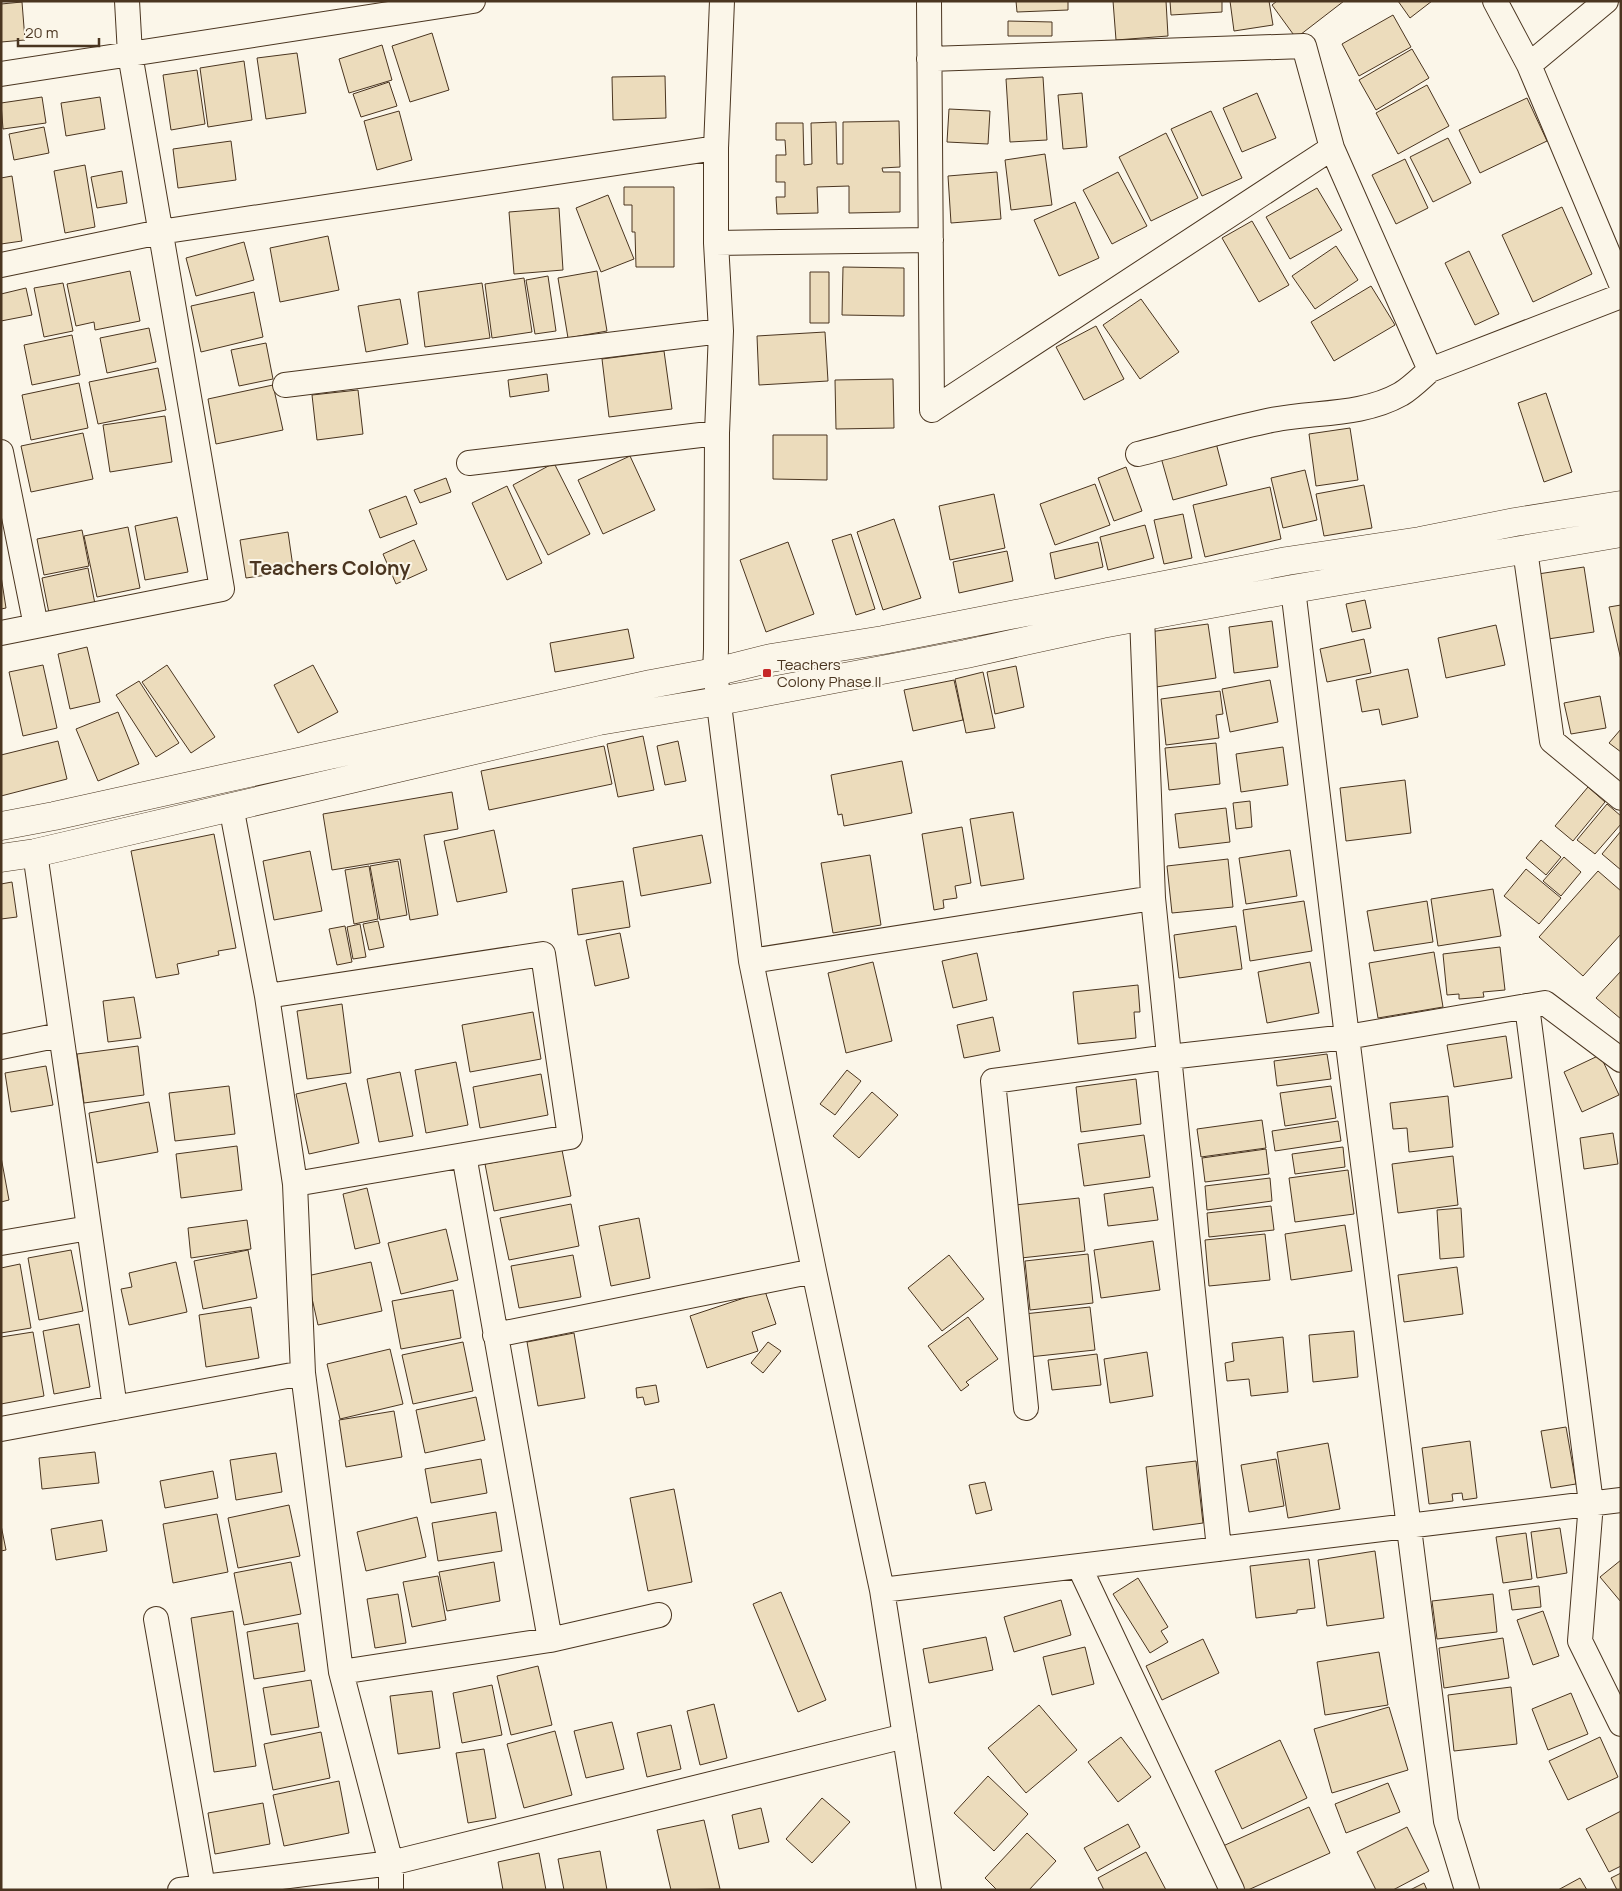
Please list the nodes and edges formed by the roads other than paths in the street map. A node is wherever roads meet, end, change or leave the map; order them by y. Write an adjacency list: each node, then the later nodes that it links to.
1 (127, 1): 7 (street)
2 (473, 1): 7 (street)
3 (722, 1): 11 (street)
4 (929, 1): 8 (street)
5 (1495, 1): 9 (street)
6 (1606, 1): 9 (street)
7 (130, 54): 10 (street); 13 (street)
8 (929, 59): 12 (street); 14 (street)
9 (1530, 65): 17 (street)
10 (1, 74)
11 (716, 148): 13 (street); 15 (street)
12 (1332, 148): 14 (street); 20 (street)
13 (160, 232): 16 (street); 31 (street)
14 (931, 240): 15 (street)
15 (716, 243): 19 (street)
16 (1, 265)
17 (1621, 284)
18 (1621, 296): 20 (street)
19 (721, 332): 21 (street); 22 (street)
20 (1430, 370): 24 (street)
21 (285, 385)
22 (717, 433): 25 (street); 33 (street)
23 (1, 452): 31 (street)
24 (1138, 454)
25 (469, 463)
26 (1621, 505): 33 (street)
27 (1621, 533): 28 (street)
28 (1525, 550): 29 (street); 35 (street)
29 (1293, 589): 30 (street); 45 (street)
30 (1142, 617): 34 (street); 40 (street)
31 (36, 626): 32 (street)
32 (1, 633)
33 (715, 672): 34 (street); 37 (street)
34 (719, 701): 36 (street); 41 (street)
35 (1621, 798)
36 (231, 806): 38 (street); 42 (street)
37 (1, 826)
38 (35, 853): 39 (street); 44 (street)
39 (1, 858)
40 (1153, 898): 41 (street); 47 (street)
41 (751, 960): 53 (street)
42 (267, 996): 49 (street); 50 (street)
43 (1527, 1006): 45 (street); 48 (street); 60 (street)
44 (60, 1035): 46 (street); 51 (street)
45 (1347, 1037): 47 (street); 61 (street)
46 (1, 1047)
47 (1169, 1056): 57 (street); 62 (street)
48 (1621, 1060)
49 (464, 1155): 50 (street); 54 (street)
50 (295, 1184): 55 (street)
51 (88, 1228): 52 (street); 56 (street)
52 (1, 1243)
53 (814, 1271): 54 (street); 64 (street)
54 (495, 1335): 67 (street)
55 (303, 1373): 56 (street); 68 (street)
56 (115, 1408): 58 (street)
57 (1026, 1408)
58 (1, 1429)
59 (1621, 1500): 60 (street)
60 (1591, 1503): 61 (street); 69 (street)
61 (1410, 1526): 62 (street); 77 (street)
62 (1219, 1549): 63 (street)
63 (1079, 1566): 64 (street); 76 (street)
64 (882, 1590): 70 (street)
65 (659, 1615): 67 (street)
66 (156, 1619): 72 (street)
67 (550, 1640): 68 (street)
68 (342, 1672): 71 (street)
69 (1621, 1724)
70 (905, 1736): 71 (street); 75 (street)
71 (391, 1863): 72 (street); 74 (street)
72 (203, 1887): 73 (street)
73 (180, 1890)
74 (391, 1890)
75 (929, 1890)
76 (1232, 1890)
77 (1467, 1890)

